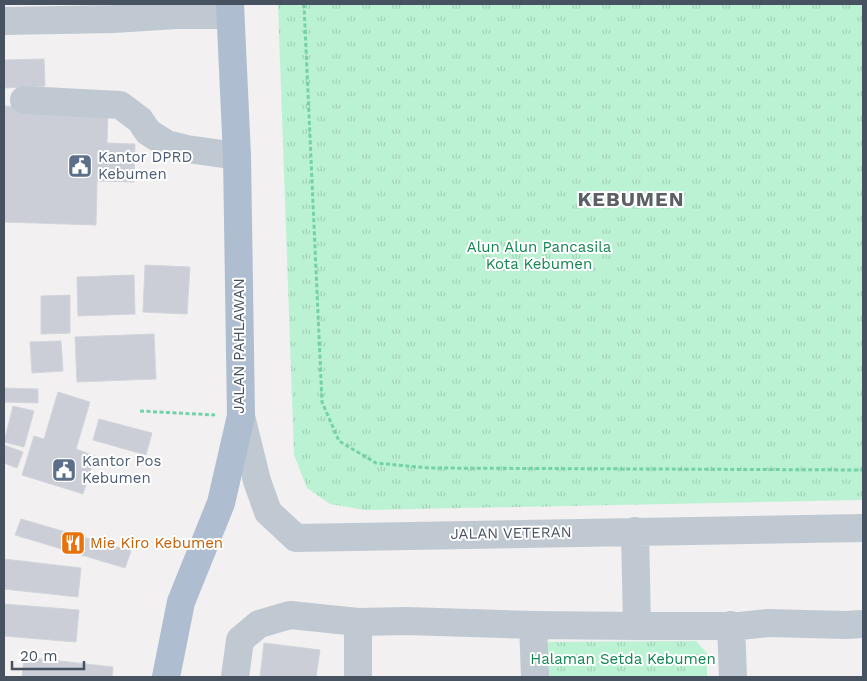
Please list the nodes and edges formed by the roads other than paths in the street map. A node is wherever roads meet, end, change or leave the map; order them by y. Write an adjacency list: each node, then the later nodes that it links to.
1 (230, 9): 2 (street); 4 (main road, JALAN PAHLAWAN)
2 (4, 21)
3 (24, 100): 4 (street)
4 (237, 156): 5 (main road, JALAN PAHLAWAN)
5 (241, 416): 7 (street, JALAN VETERAN); 13 (main road, JALAN PAHLAWAN)
6 (863, 528): 7 (street, JALAN VETERAN)
7 (635, 531): 11 (street)
8 (358, 622): 10 (street); 14 (street); 15 (street)
9 (863, 624): 12 (street)
10 (533, 626): 11 (street); 16 (street)
11 (637, 626): 12 (street)
12 (732, 626): 17 (street)
13 (166, 677)
14 (235, 677)
15 (358, 677)
16 (535, 677)
17 (733, 677)

